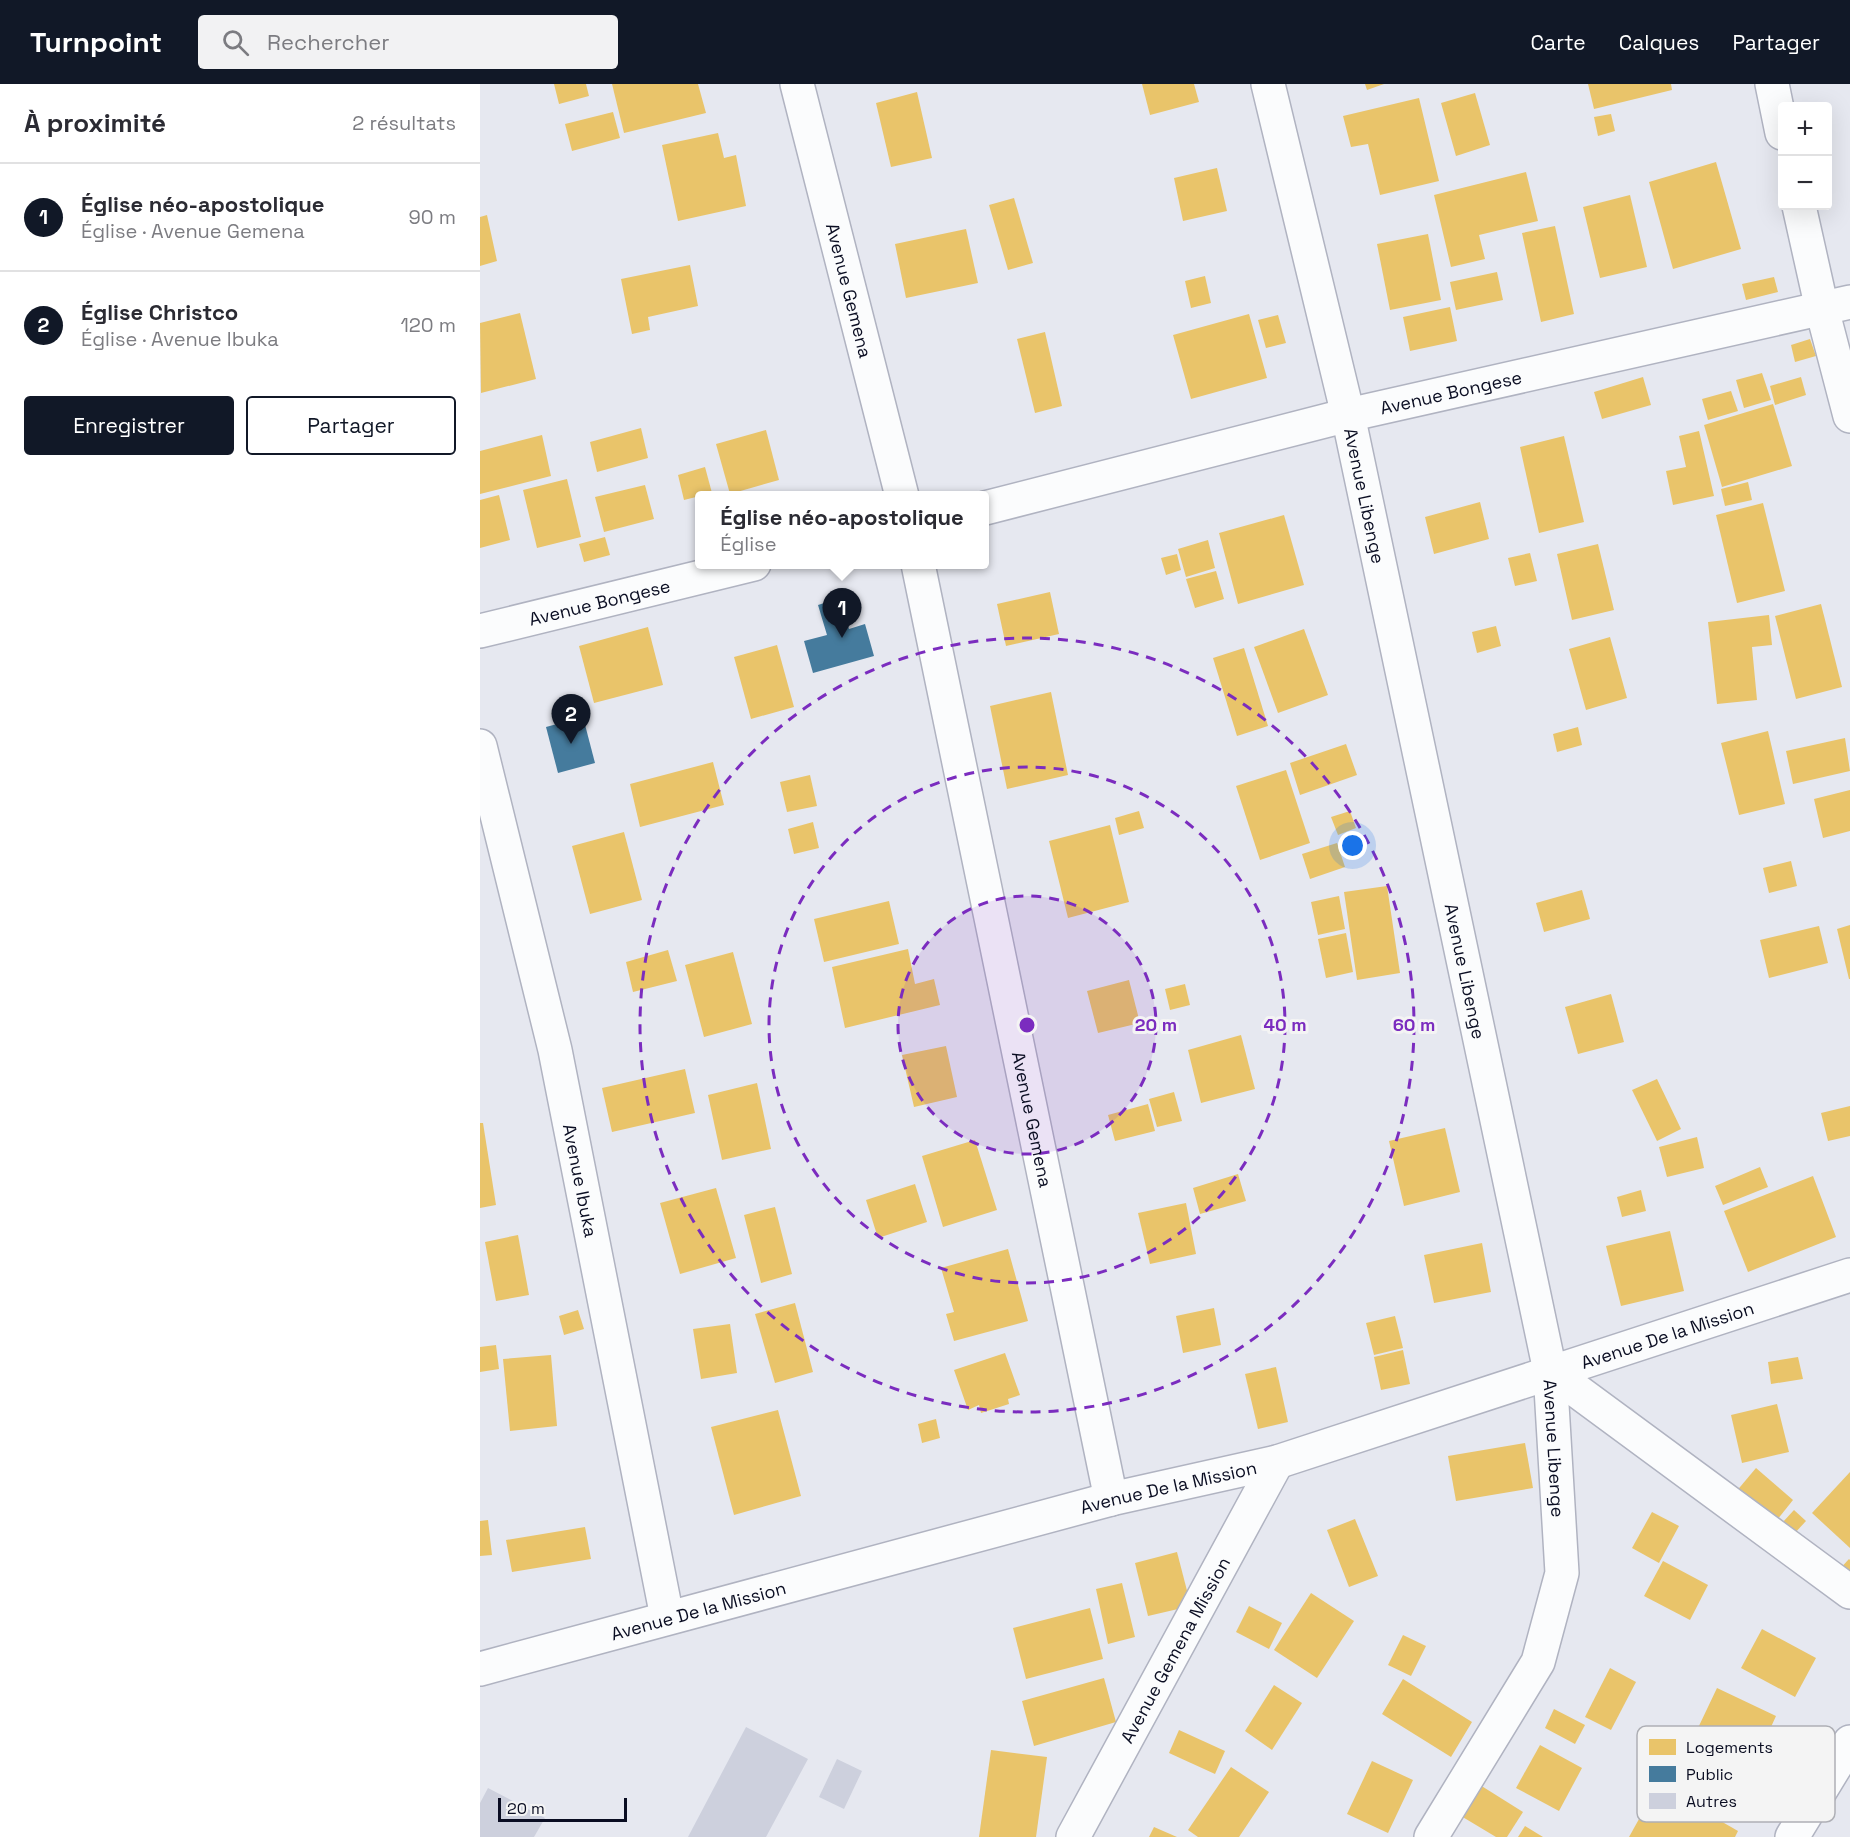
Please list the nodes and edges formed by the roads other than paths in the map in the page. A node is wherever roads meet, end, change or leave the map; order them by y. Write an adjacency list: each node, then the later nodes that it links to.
1 (797, 84): 9 (street, Avenue Gemena)
2 (1268, 84): 7 (street, Avenue Libenge)
3 (1772, 84): 4 (street)
4 (1778, 113)
5 (1800, 210): 6 (street)
6 (1836, 306): 7 (street, Avenue Bongese); 8 (street)
7 (1348, 415): 10 (street, Avenue Bongese); 16 (street, Avenue Libenge)
8 (1850, 416)
9 (901, 491)
10 (989, 507)
11 (734, 569): 13 (street, Avenue Bongese)
12 (919, 569): 18 (street, Avenue Gemena)
13 (480, 631)
14 (480, 746): 20 (street, Avenue Ibuka)
15 (1850, 1275): 16 (street, Avenue De la Mission)
16 (1550, 1371): 17 (street, Avenue De la Mission); 19 (street); 26 (street, Avenue Libenge)
17 (1277, 1462): 18 (street, Avenue De la Mission); 25 (street, Avenue Gemena Mission)
18 (1111, 1499): 20 (street, Avenue De la Mission)
19 (1850, 1592)
20 (667, 1617): 21 (street, Avenue De la Mission)
21 (480, 1669)
22 (1850, 1742): 23 (street)
23 (1835, 1767)
24 (1801, 1822): 27 (street)
25 (1073, 1837)
26 (1431, 1837)
27 (1792, 1837)

